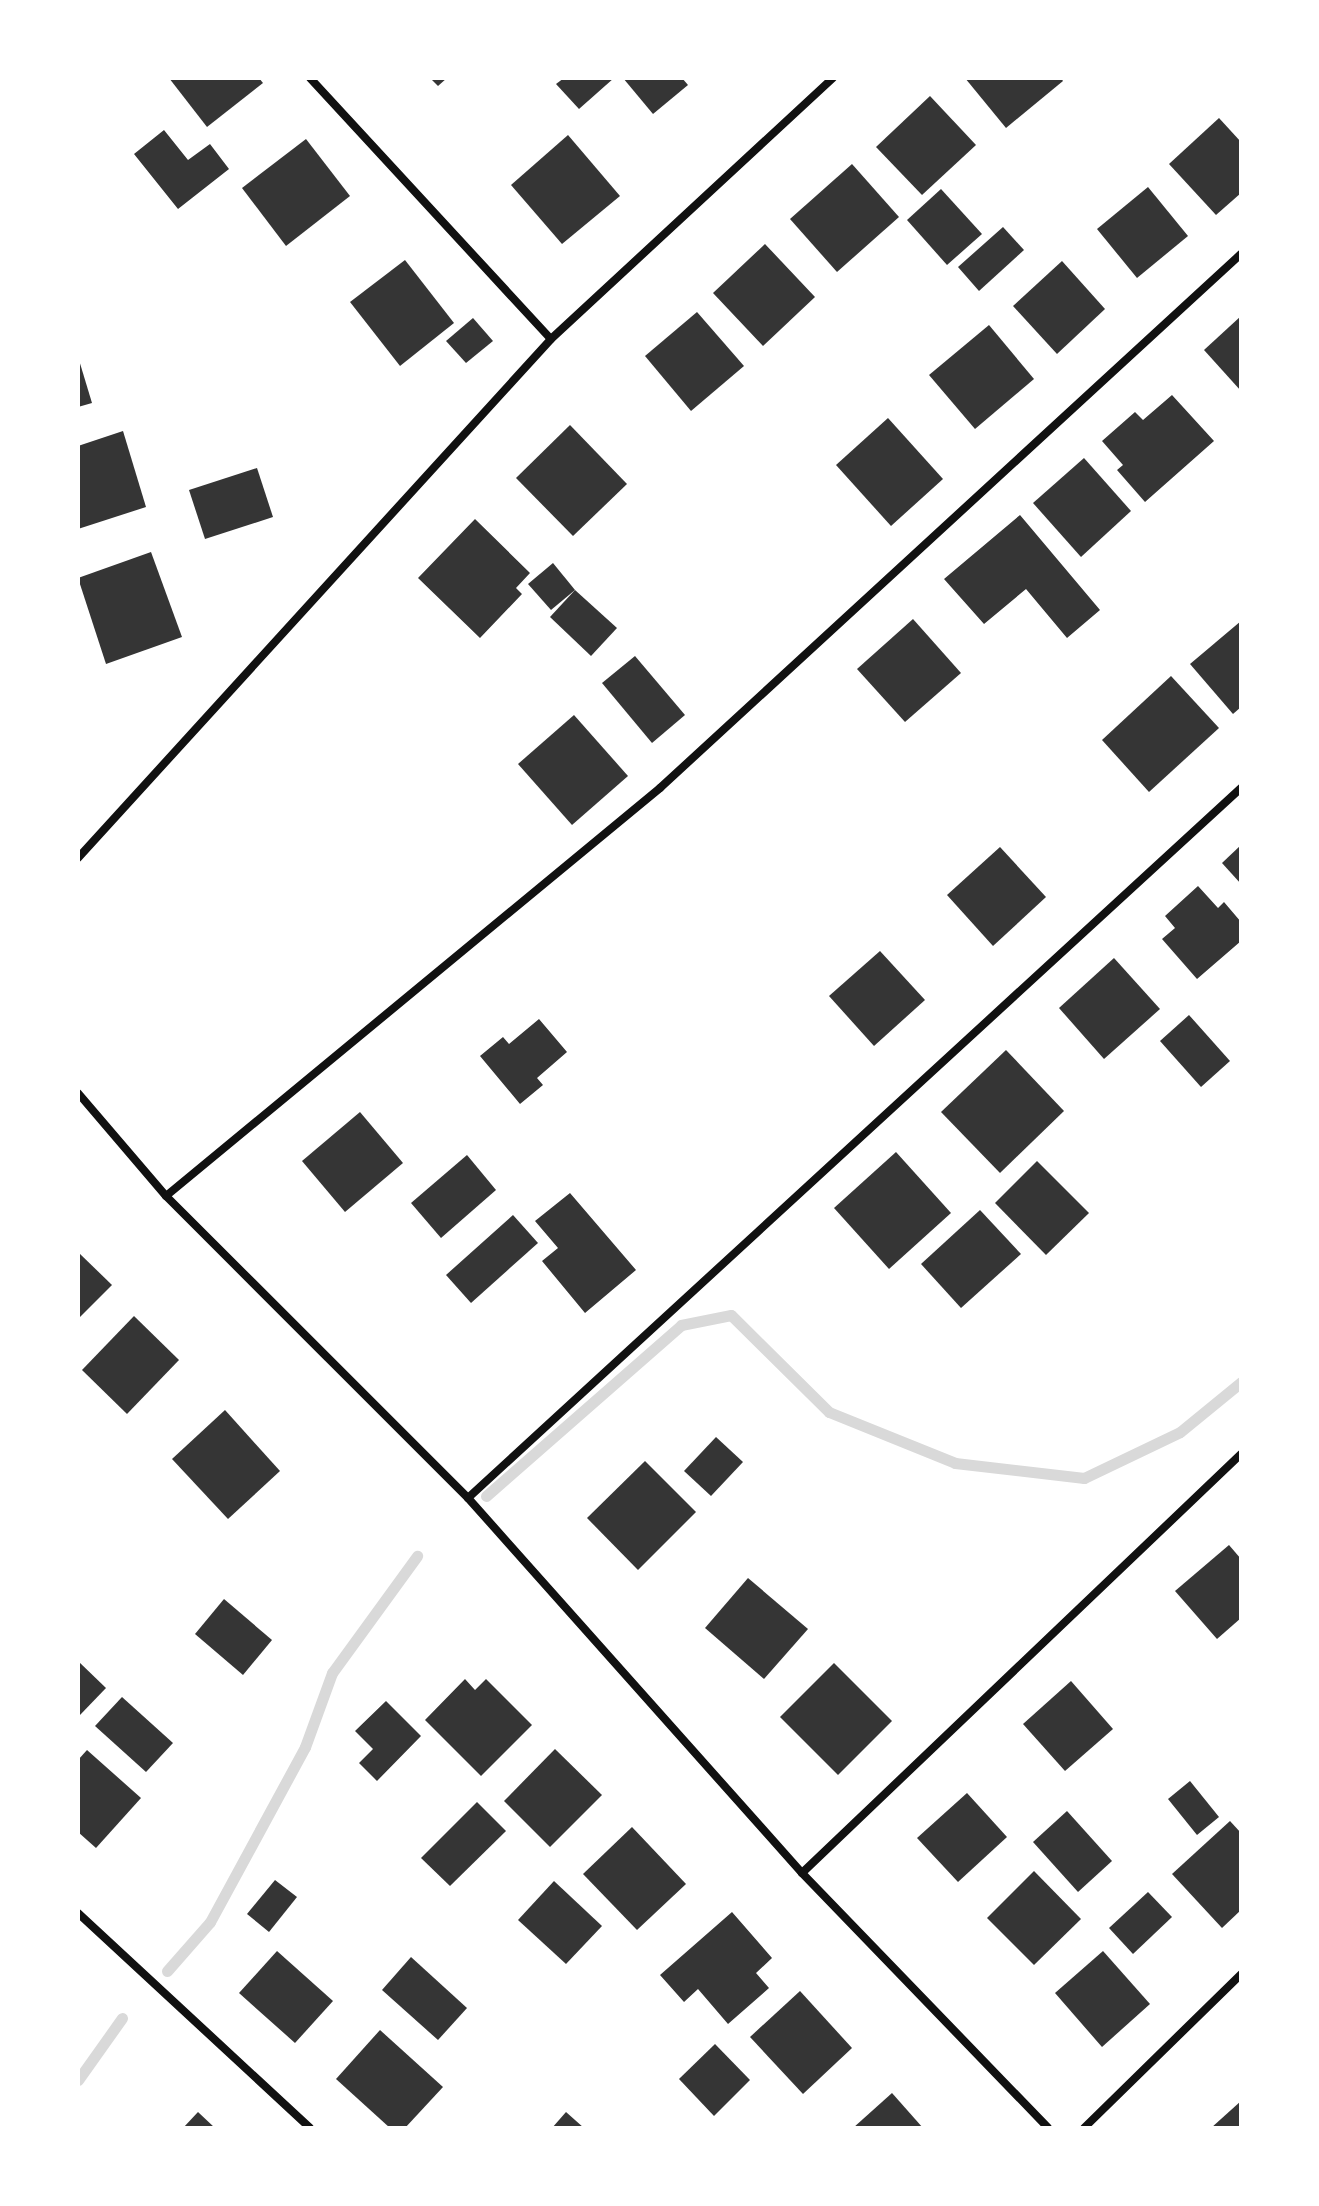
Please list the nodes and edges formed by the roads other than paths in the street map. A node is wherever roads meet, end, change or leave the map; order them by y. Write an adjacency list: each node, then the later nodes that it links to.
1 (310, 78): 4 (street)
2 (833, 78): 4 (street)
3 (1241, 254): 8 (street)
4 (551, 339): 6 (street)
5 (1241, 788): 10 (street)
6 (78, 858)
7 (78, 1093): 8 (street)
8 (166, 1196): 10 (street)
9 (1241, 1454): 11 (street)
10 (468, 1498): 11 (street)
11 (802, 1873): 15 (street)
12 (78, 1913): 14 (street)
13 (1241, 1974): 16 (street)
14 (310, 2128)
15 (1048, 2128)
16 (1084, 2128)

